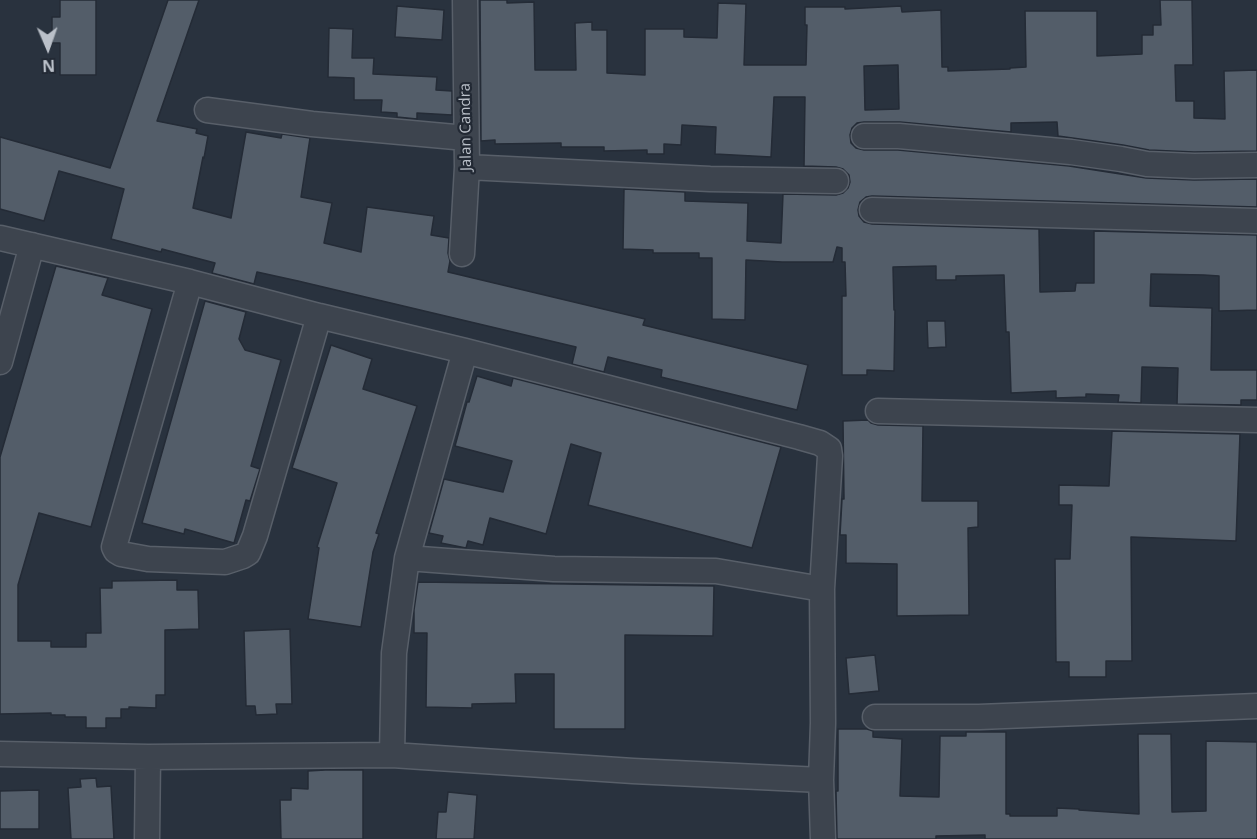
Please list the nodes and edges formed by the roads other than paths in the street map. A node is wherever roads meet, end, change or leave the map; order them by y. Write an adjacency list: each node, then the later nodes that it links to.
1 (465, 0): 4 (street, Jalan Candra)
2 (207, 110): 4 (street)
3 (864, 136): 5 (street)
4 (466, 138): 6 (street, Jalan Candra)
5 (1257, 165)
6 (467, 167): 7 (street); 12 (street, Jalan Candra)
7 (836, 181)
8 (872, 210): 9 (street)
9 (1257, 221)
10 (0, 238): 11 (street)
11 (32, 245): 13 (street); 16 (street)
12 (462, 254)
13 (190, 282): 14 (street); 14 (street)
14 (319, 316): 15 (street)
15 (465, 351): 19 (street); 20 (street)
16 (0, 362)
17 (878, 411): 18 (street)
18 (1257, 420)
19 (406, 558): 20 (street); 24 (street)
20 (822, 589): 26 (street)
21 (1257, 706): 22 (street)
22 (875, 717)
23 (0, 754): 25 (street)
24 (392, 755): 25 (street); 26 (street)
25 (148, 757): 27 (street)
26 (821, 780): 28 (street)
27 (147, 839)
28 (823, 839)

